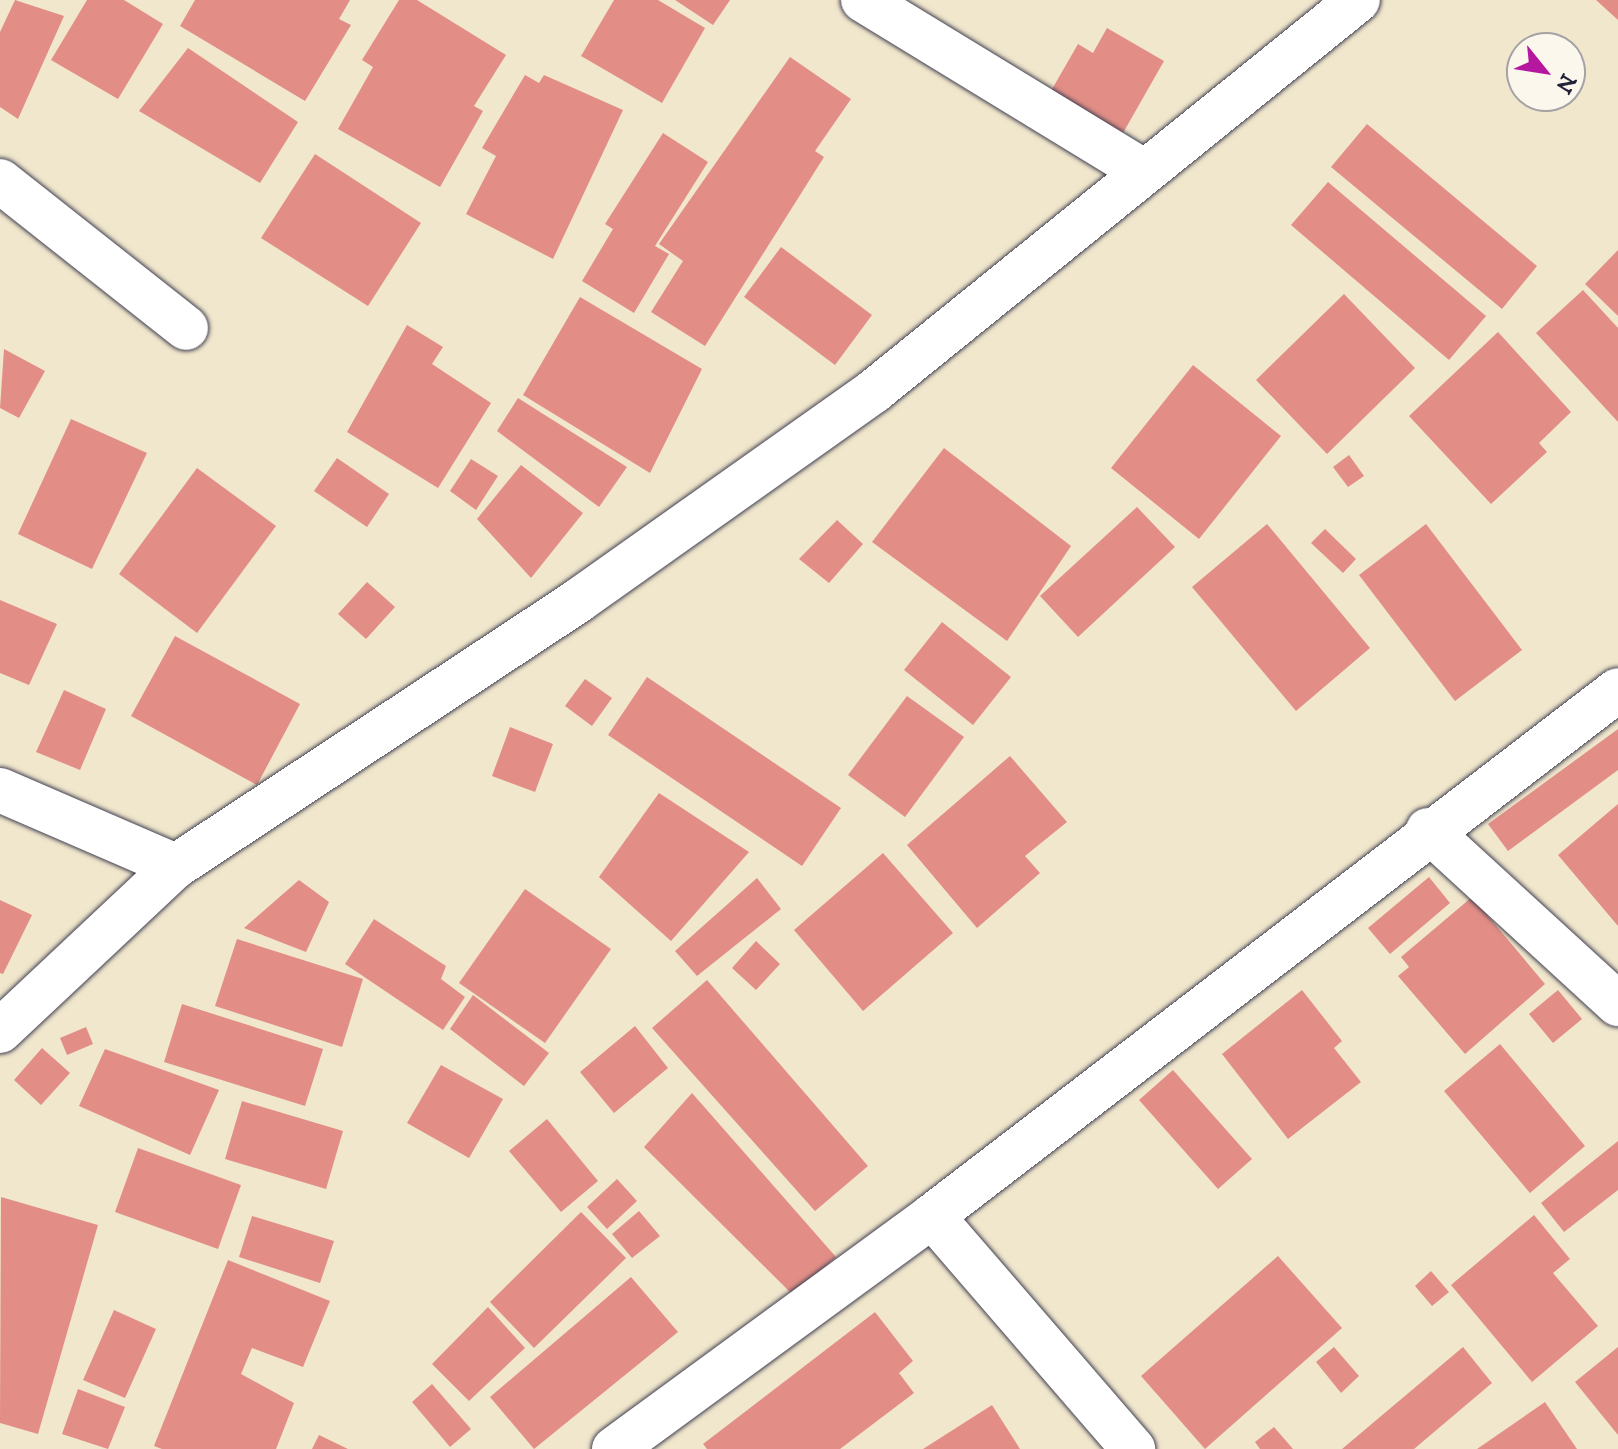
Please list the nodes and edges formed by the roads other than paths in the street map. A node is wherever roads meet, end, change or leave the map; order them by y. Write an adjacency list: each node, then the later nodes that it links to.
1 (863, 0): 3 (street)
2 (1358, 0): 3 (street)
3 (1141, 170): 9 (street)
4 (0, 181): 5 (street)
5 (186, 328)
6 (1618, 690): 8 (street)
7 (0, 790): 9 (street)
8 (1428, 830): 10 (street); 12 (street)
9 (176, 866): 11 (street)
10 (1618, 1004)
11 (0, 1031)
12 (932, 1216): 13 (street); 14 (street)
13 (614, 1449)
14 (1133, 1449)

